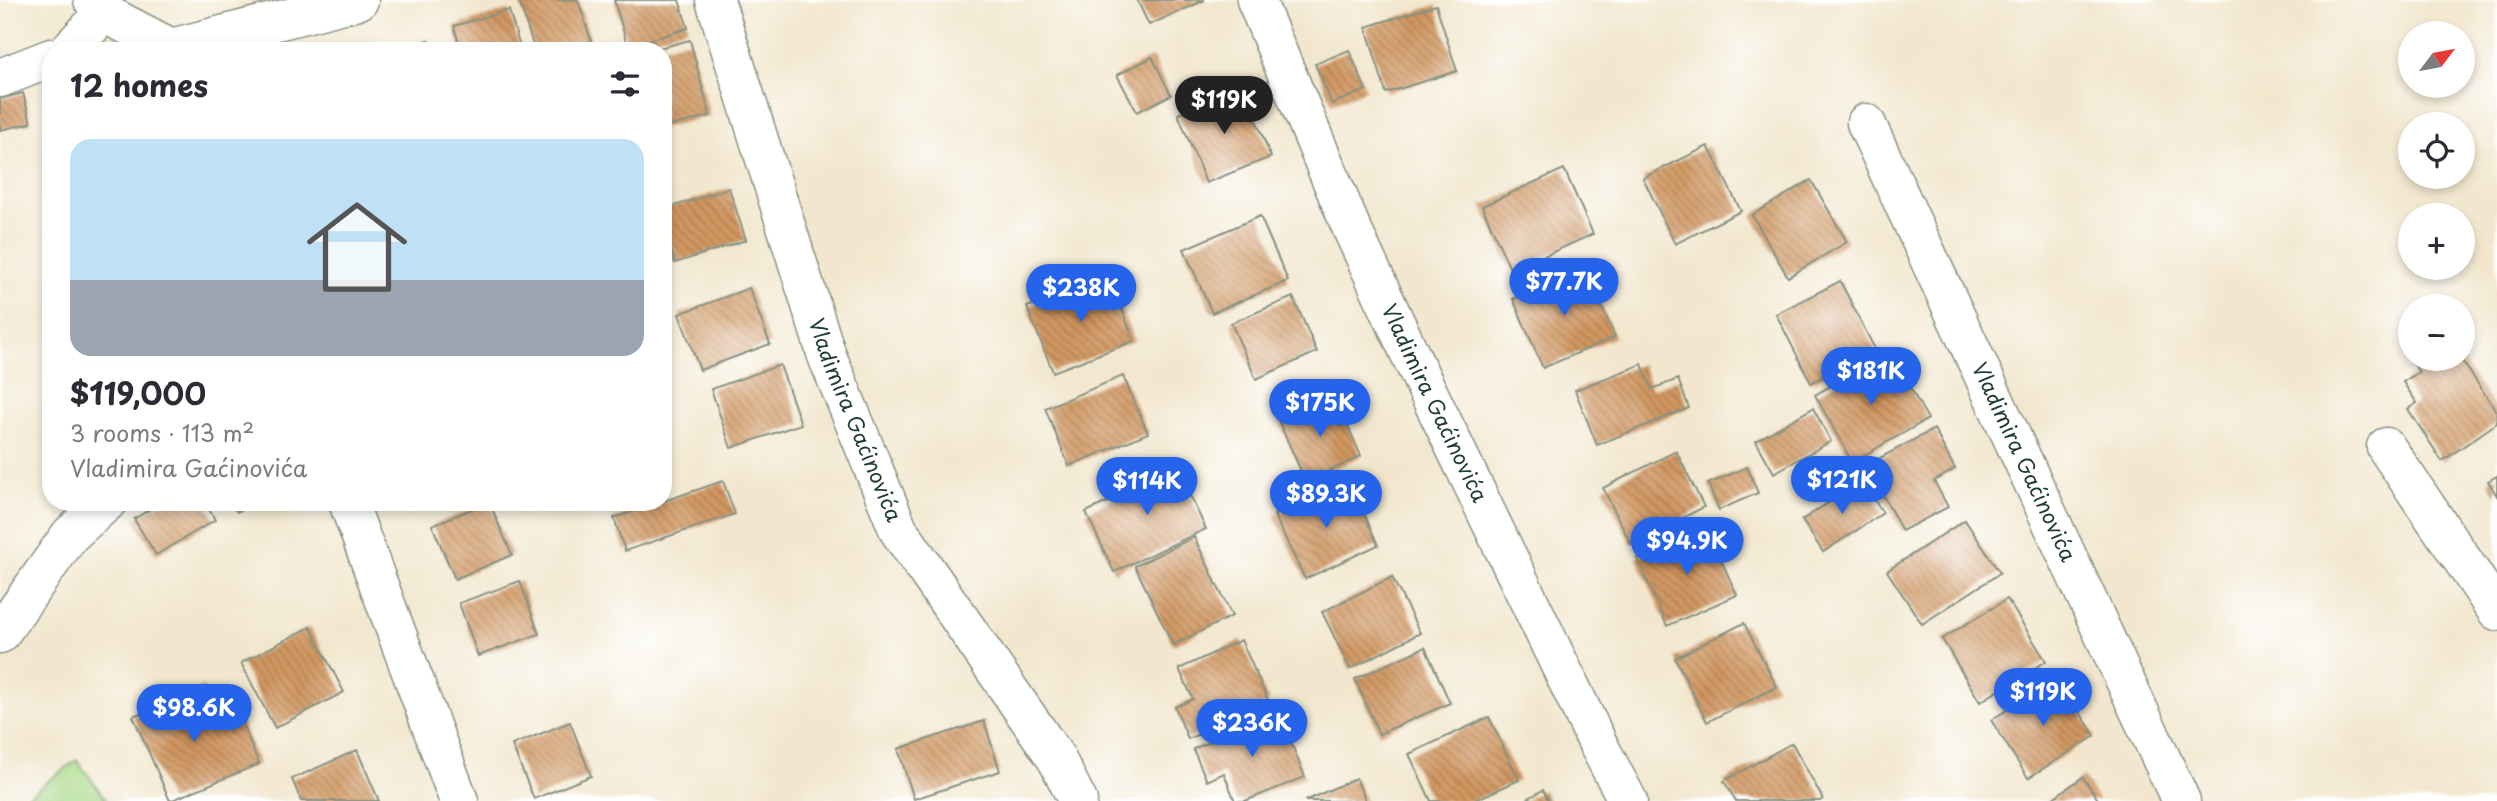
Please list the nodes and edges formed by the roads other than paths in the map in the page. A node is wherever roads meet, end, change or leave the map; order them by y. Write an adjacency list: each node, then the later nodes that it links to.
1 (359, 0): 7 (street)
2 (715, 0): 17 (street, Vladimira Gaćinovića)
3 (1256, 0): 18 (street, Vladimira Gaćinovića)
4 (98, 7): 5 (street); 6 (street)
5 (74, 42)
6 (160, 42)
7 (199, 42)
8 (42, 62): 9 (street)
9 (0, 78)
10 (1866, 123): 19 (street, Vladimira Gaćinovića)
11 (2386, 447): 14 (street)
12 (97, 511): 15 (street)
13 (351, 511): 16 (street)
14 (2497, 611)
15 (0, 634)
16 (458, 801)
17 (1078, 801)
18 (1628, 801)
19 (2181, 801)

